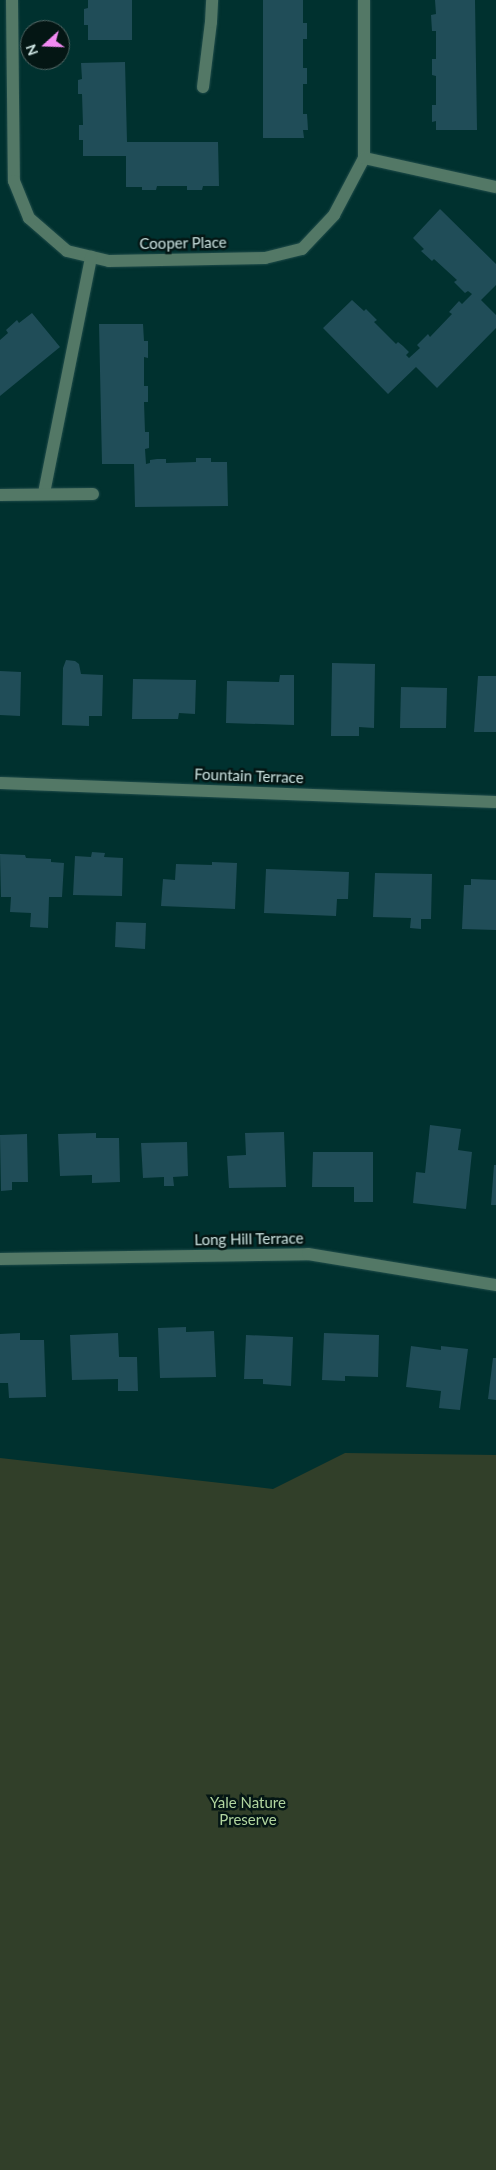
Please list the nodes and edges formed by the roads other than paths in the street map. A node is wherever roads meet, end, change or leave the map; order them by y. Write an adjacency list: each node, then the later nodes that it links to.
1 (12, 0): 7 (street, Cooper Place)
2 (212, 0): 4 (street)
3 (364, 0): 5 (street, Cooper Place)
4 (203, 87)
5 (364, 158): 6 (street); 7 (street, Cooper Place)
6 (496, 187)
7 (91, 256): 8 (street)
8 (44, 494): 9 (street); 10 (street)
9 (93, 494)
10 (0, 495)
11 (0, 783): 12 (street, Fountain Terrace)
12 (496, 802)
13 (0, 1259): 14 (street, Long Hill Terrace)
14 (496, 1285)

